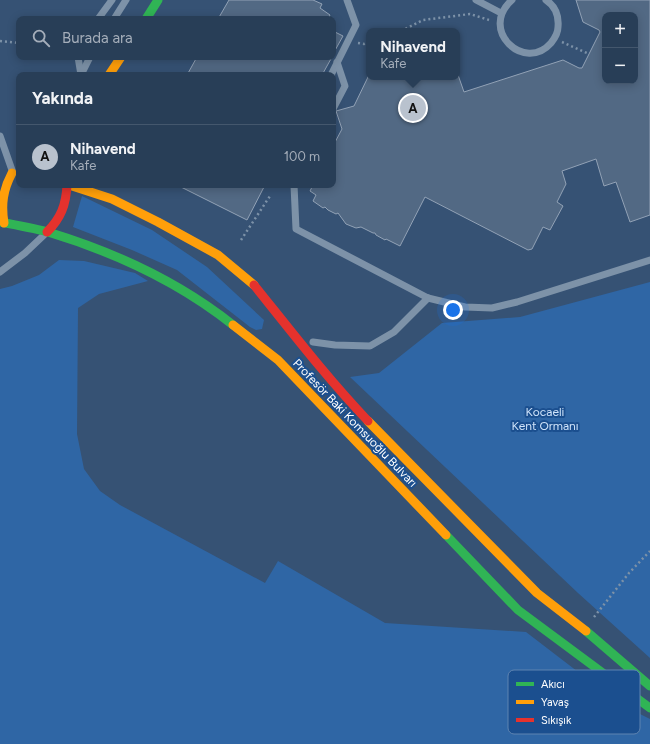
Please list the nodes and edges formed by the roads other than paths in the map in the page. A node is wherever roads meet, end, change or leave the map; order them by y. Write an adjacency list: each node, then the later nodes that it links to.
1 (112, 0): 9 (lane)
2 (126, 0): 10 (lane)
3 (158, 0): 11 (main road)
4 (347, 0): 15 (lane)
5 (476, 0): 8 (lane)
6 (512, 0): 8 (lane)
7 (546, 0): 8 (lane)
8 (501, 14)
9 (100, 16)
10 (116, 16)
11 (148, 16)
12 (78, 60): 16 (lane)
13 (88, 60): 17 (lane)
14 (119, 60): 18 (main road)
15 (337, 62): 19 (lane); 20 (lane)
16 (80, 72)
17 (82, 72)
18 (111, 72)
19 (332, 72)
20 (336, 103)
21 (0, 136): 23 (lane)
22 (0, 171): 23 (main road)
23 (16, 173): 27 (main road)
24 (68, 188): 28 (main road)
25 (77, 188): 34 (main road, Profesör Baki Komsuoğlu Bulvarı)
26 (294, 188): 31 (lane)
27 (2, 222): 28 (main road, Profesör Baki Komsuoğlu Bulvarı)
28 (48, 232): 30 (lane); 33 (main road, Profesör Baki Komsuoğlu Bulvarı)
29 (650, 260): 31 (lane)
30 (0, 272)
31 (428, 298): 32 (lane)
32 (313, 342)
33 (599, 670)
34 (631, 670)
35 (640, 678): 36 (main road, Profesör Baki Komsuoğlu Bulvarı)
36 (650, 686)
37 (640, 701): 38 (main road, Profesör Baki Komsuoğlu Bulvarı)
38 (650, 708)

